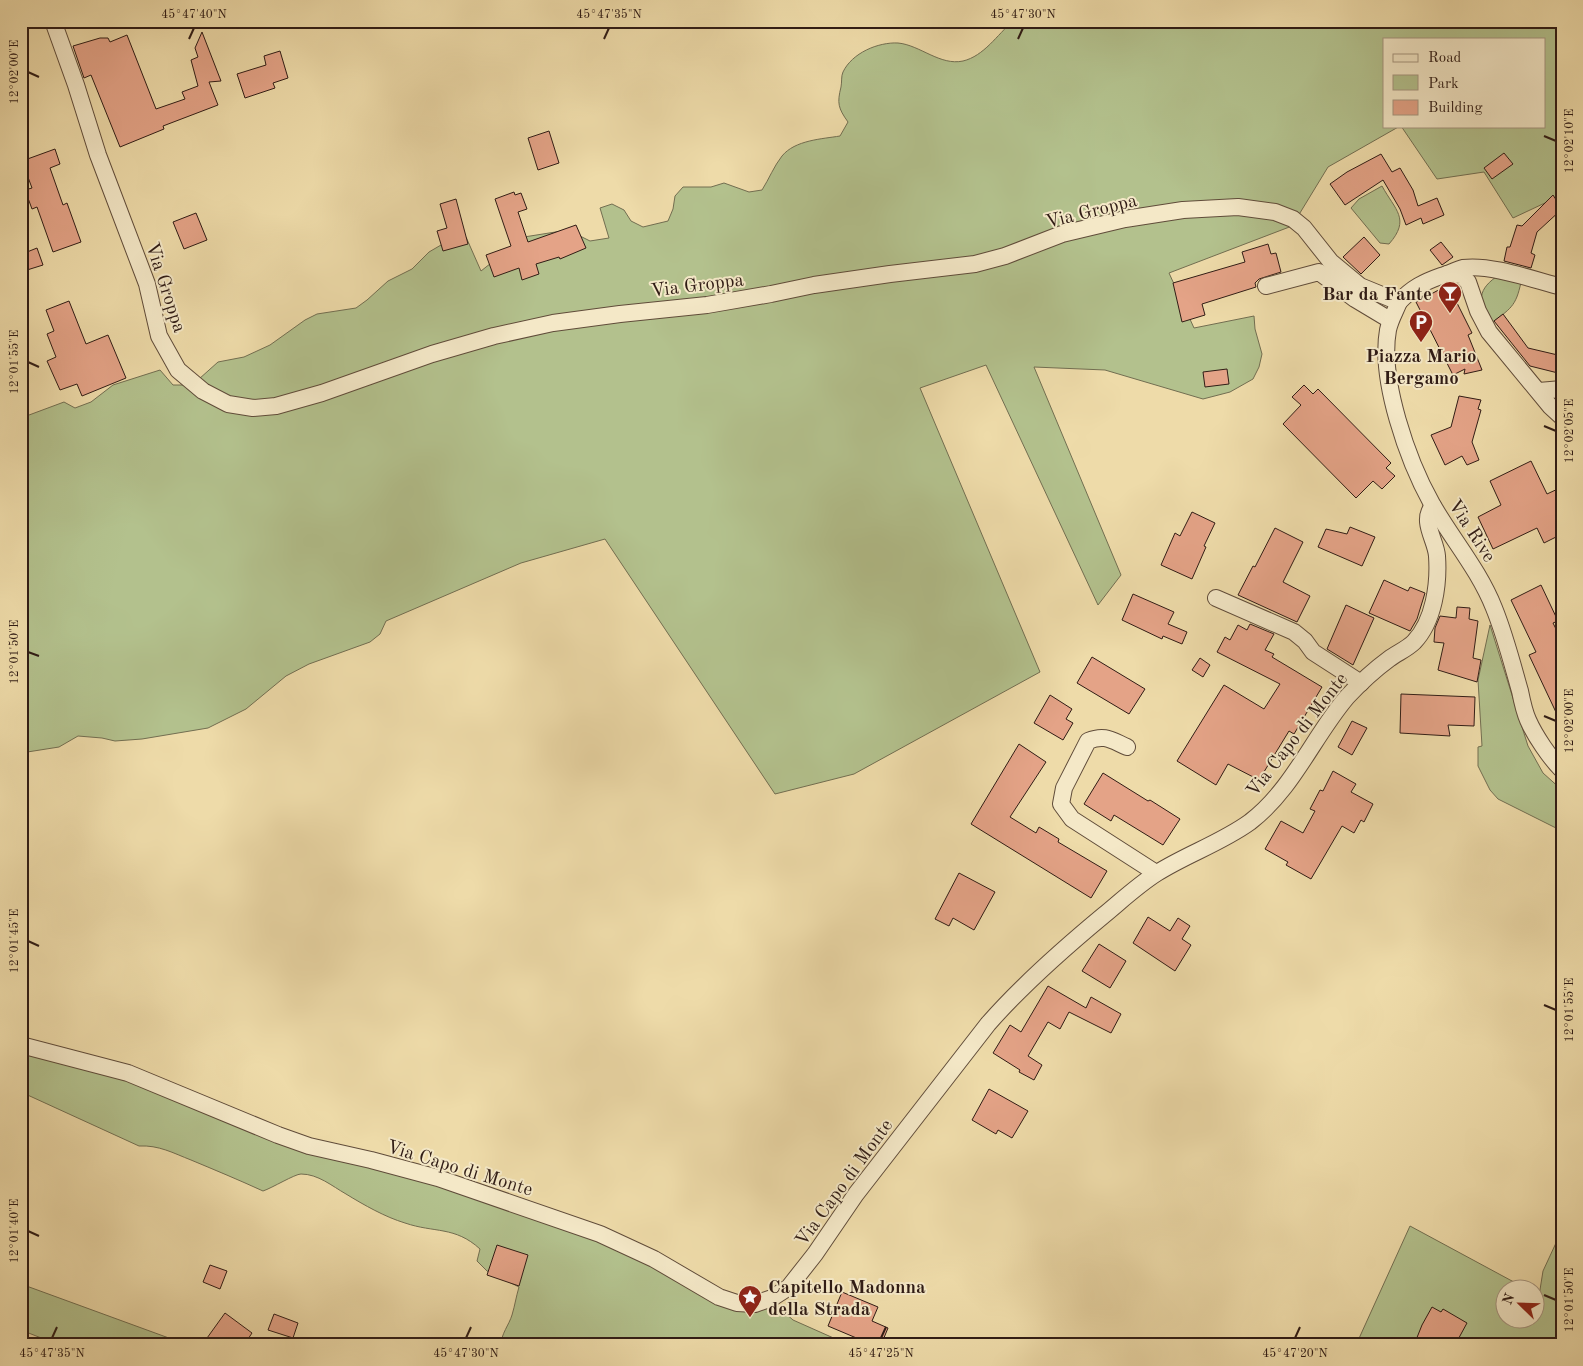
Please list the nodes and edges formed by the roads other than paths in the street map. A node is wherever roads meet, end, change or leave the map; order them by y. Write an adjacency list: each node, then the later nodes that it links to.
1 (53, 21): 6 (street, Via Groppa)
2 (1495, 271): 3 (street); 5 (street); 7 (street)
3 (1447, 274): 6 (street); 7 (street)
4 (1266, 286): 8 (street)
5 (1562, 287)
6 (1399, 302): 8 (street, Via Rive)
7 (1475, 304): 10 (street)
8 (1390, 320): 12 (street, Via Rive)
9 (1562, 389): 10 (street)
10 (1538, 391): 11 (street)
11 (1562, 417)
12 (1434, 506): 14 (street, Via Capo di Monte); 16 (street, Via Rive)
13 (1216, 598): 14 (street)
14 (1361, 683): 17 (street, Via Capo di Monte)
15 (1127, 747): 17 (street)
16 (1562, 770)
17 (1156, 873): 18 (street, Via Capo di Monte)
18 (21, 1045)

